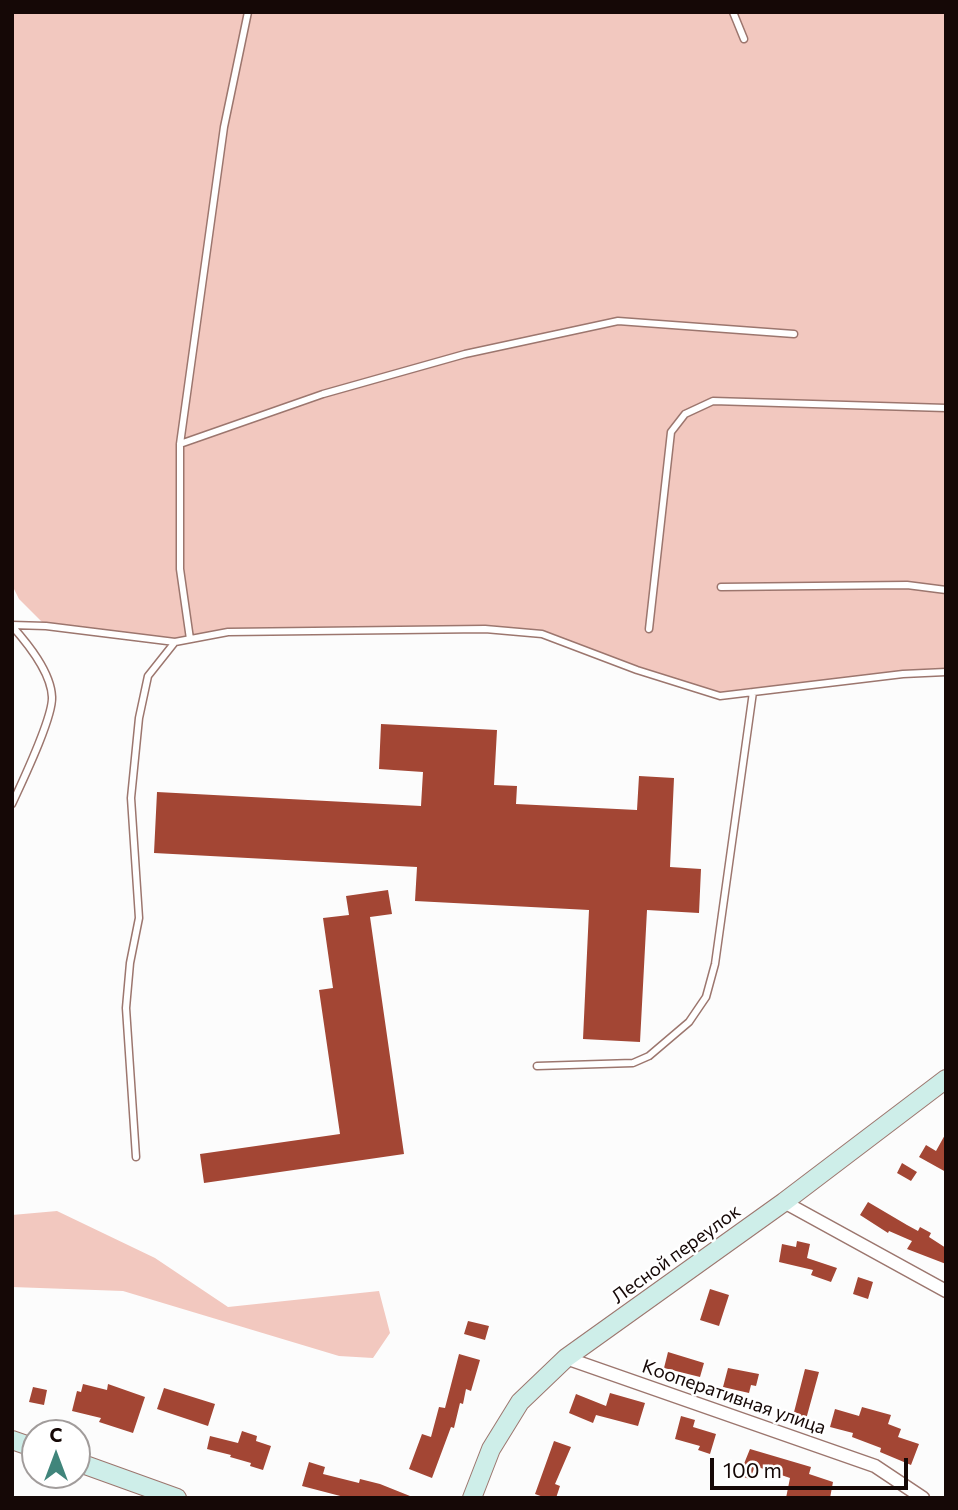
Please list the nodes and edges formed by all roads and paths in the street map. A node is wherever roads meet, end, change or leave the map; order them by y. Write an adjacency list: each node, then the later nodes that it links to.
1 (248, 12): 6 (lane)
2 (733, 12): 3 (lane)
3 (744, 39)
4 (793, 334): 6 (lane)
5 (946, 408): 10 (lane)
6 (180, 444): 11 (lane)
7 (721, 587): 8 (lane)
8 (946, 590)
9 (12, 626): 12 (lane); 15 (lane)
10 (649, 629)
11 (190, 639): 12 (lane); 14 (lane)
12 (175, 642): 18 (lane)
13 (946, 672): 14 (lane)
14 (752, 692): 16 (lane)
15 (12, 804)
16 (537, 1066)
17 (946, 1079): 19 (main road, Лесной переулок)
18 (136, 1157)
19 (784, 1202): 20 (street); 21 (main road, Лесной переулок)
20 (946, 1291)
21 (566, 1358): 24 (main road, Лесной переулок); 25 (street, Кооперативная улица)
22 (91, 1467): 23 (main road)
23 (177, 1498)
24 (472, 1498)
25 (923, 1498)

